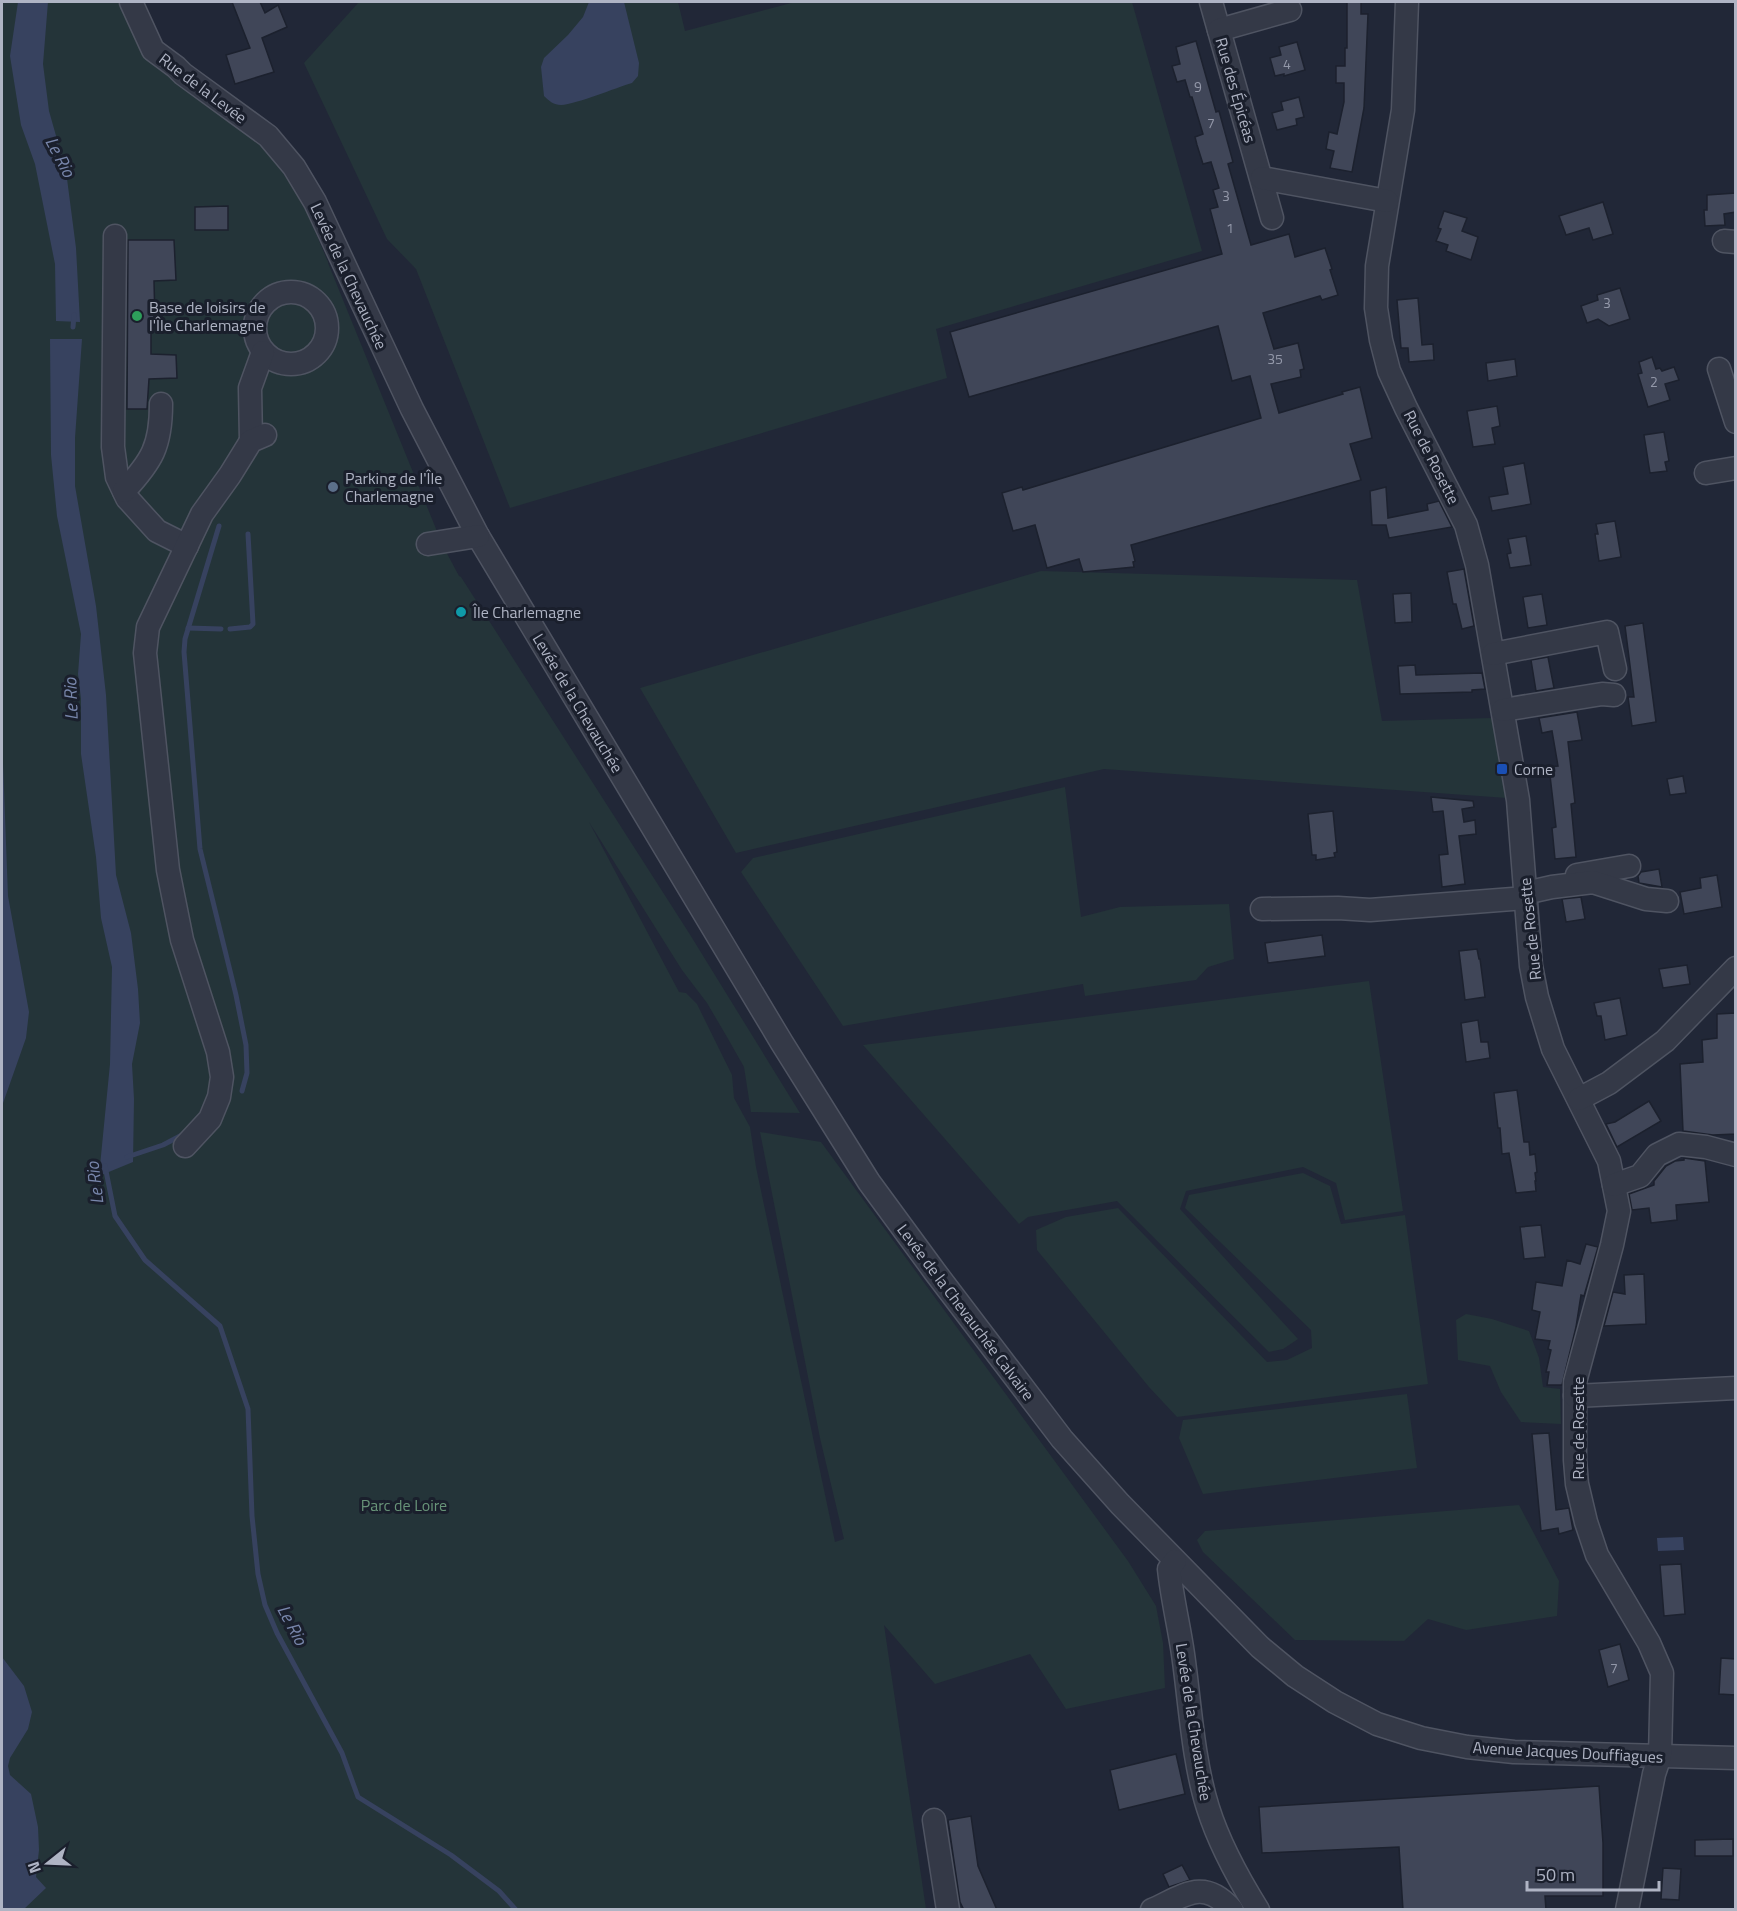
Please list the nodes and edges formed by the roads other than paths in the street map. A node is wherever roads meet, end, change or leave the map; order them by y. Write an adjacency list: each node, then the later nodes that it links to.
1 (131, 2): 6 (street, Rue de la Levée)
2 (1211, 2): 5 (street, Rue des Épicéas)
3 (1407, 2): 8 (street, Rue de Rosette)
4 (1290, 9): 5 (street)
5 (1219, 30): 7 (street, Rue des Épicéas)
6 (268, 136): 18 (street, Levée de la Chevauchée)
7 (1262, 178): 8 (street); 9 (street, Rue des Épicéas)
8 (1387, 201): 21 (street, Rue de Rosette)
9 (1272, 218)
10 (115, 236): 17 (street)
11 (263, 352): 20 (street)
12 (1719, 369): 14 (street)
13 (161, 404): 17 (street)
14 (1736, 422)
15 (1736, 468): 16 (street)
16 (1706, 473)
17 (124, 491): 20 (street)
18 (478, 536): 19 (street); 30 (street, Levée de la Chevauchée)
19 (428, 544)
20 (187, 546): 32 (street)
21 (1493, 654): 22 (street); 24 (street, Rue de Rosette)
22 (1615, 669)
23 (1614, 695): 24 (street)
24 (1503, 710): 26 (street, Rue de Rosette)
25 (1629, 866): 26 (street)
26 (1525, 892): 27 (street); 28 (street); 31 (street, Rue de Rosette)
27 (1667, 901)
28 (1262, 909)
29 (1736, 968): 31 (street)
30 (782, 1043): 37 (street, Levée de la Chevauchée Calvaire)
31 (1579, 1099): 34 (street, Rue de Rosette)
32 (185, 1146)
33 (1736, 1155): 34 (street)
34 (1614, 1185): 36 (street, Rue de Rosette)
35 (1736, 1388): 36 (street)
36 (1575, 1396): 38 (street, Rue de Rosette)
37 (1175, 1561): 38 (street, Avenue Jacques Douffiagues); 44 (street, Levée de la Chevauchée)
38 (1660, 1756): 39 (street, Avenue Jacques Douffiagues); 45 (street, Rue de Rosette)
39 (1736, 1758)
40 (934, 1820): 41 (street)
41 (948, 1910)
42 (1152, 1910): 43 (street)
43 (1232, 1910)
44 (1258, 1910)
45 (1627, 1910)

